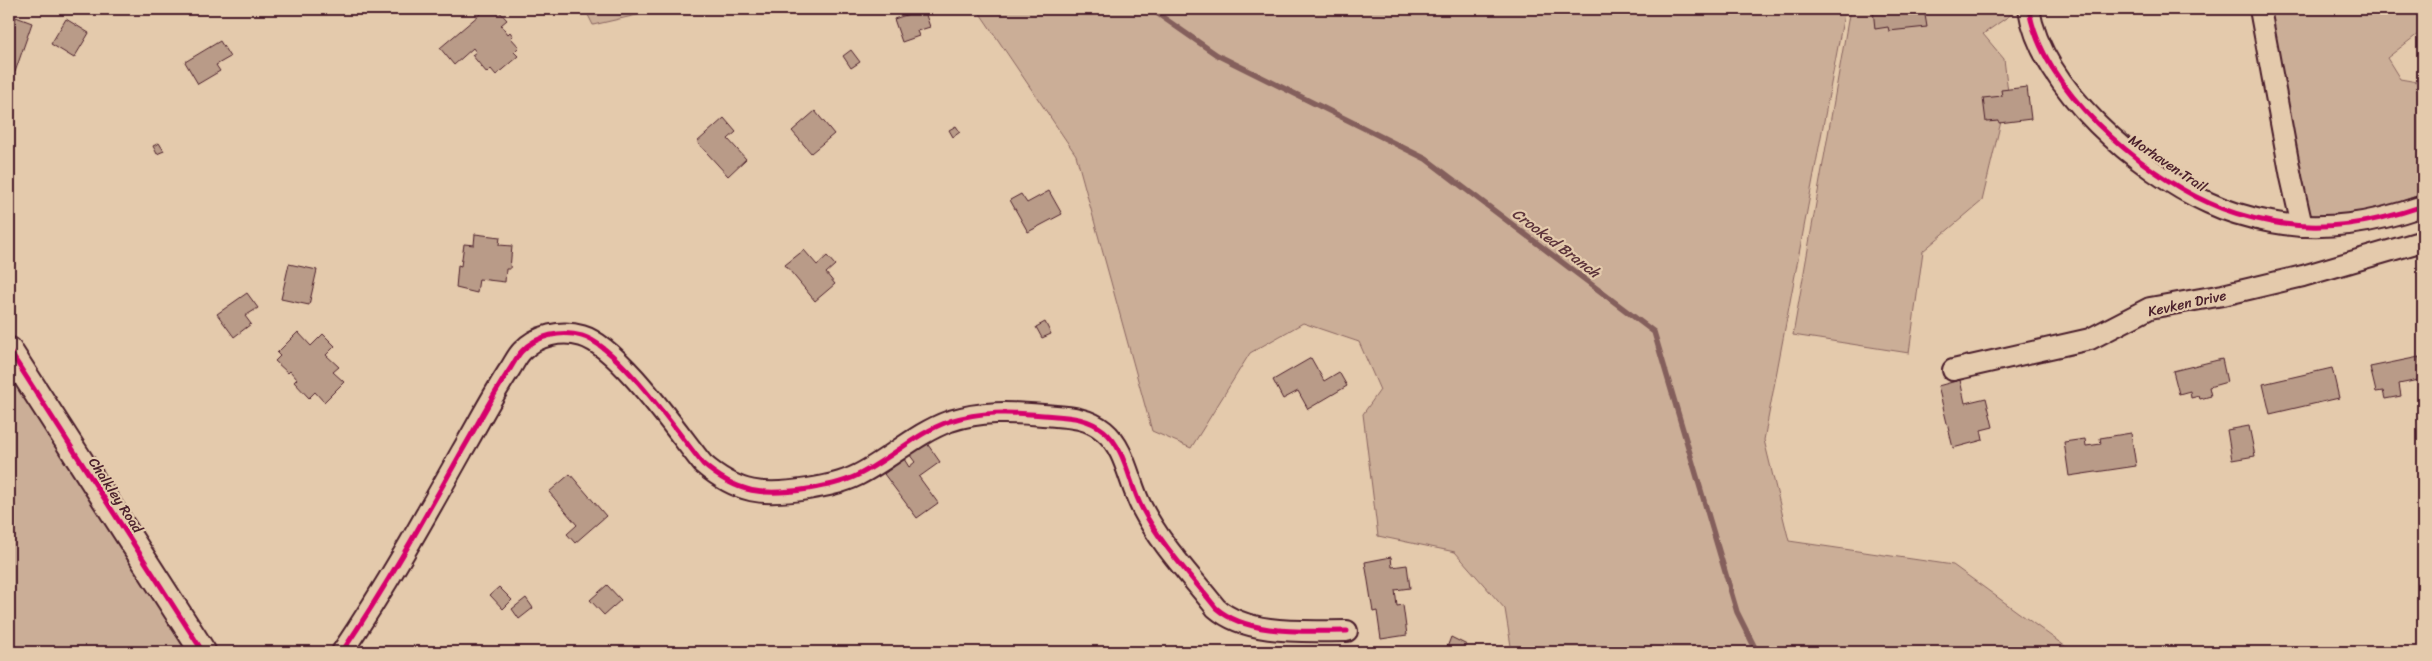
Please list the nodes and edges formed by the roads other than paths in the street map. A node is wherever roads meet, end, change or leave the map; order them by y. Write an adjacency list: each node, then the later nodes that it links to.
1 (2029, 9): 4 (street, Morhaven Trail)
2 (2260, 9): 4 (street)
3 (2423, 206): 4 (street, Morhaven Trail)
4 (2302, 226)
5 (2423, 241): 7 (street, Kevken Drive)
6 (9, 350): 9 (street, Chalkley Road)
7 (1953, 370)
8 (1347, 631): 10 (street)
9 (203, 652)
10 (342, 652)

